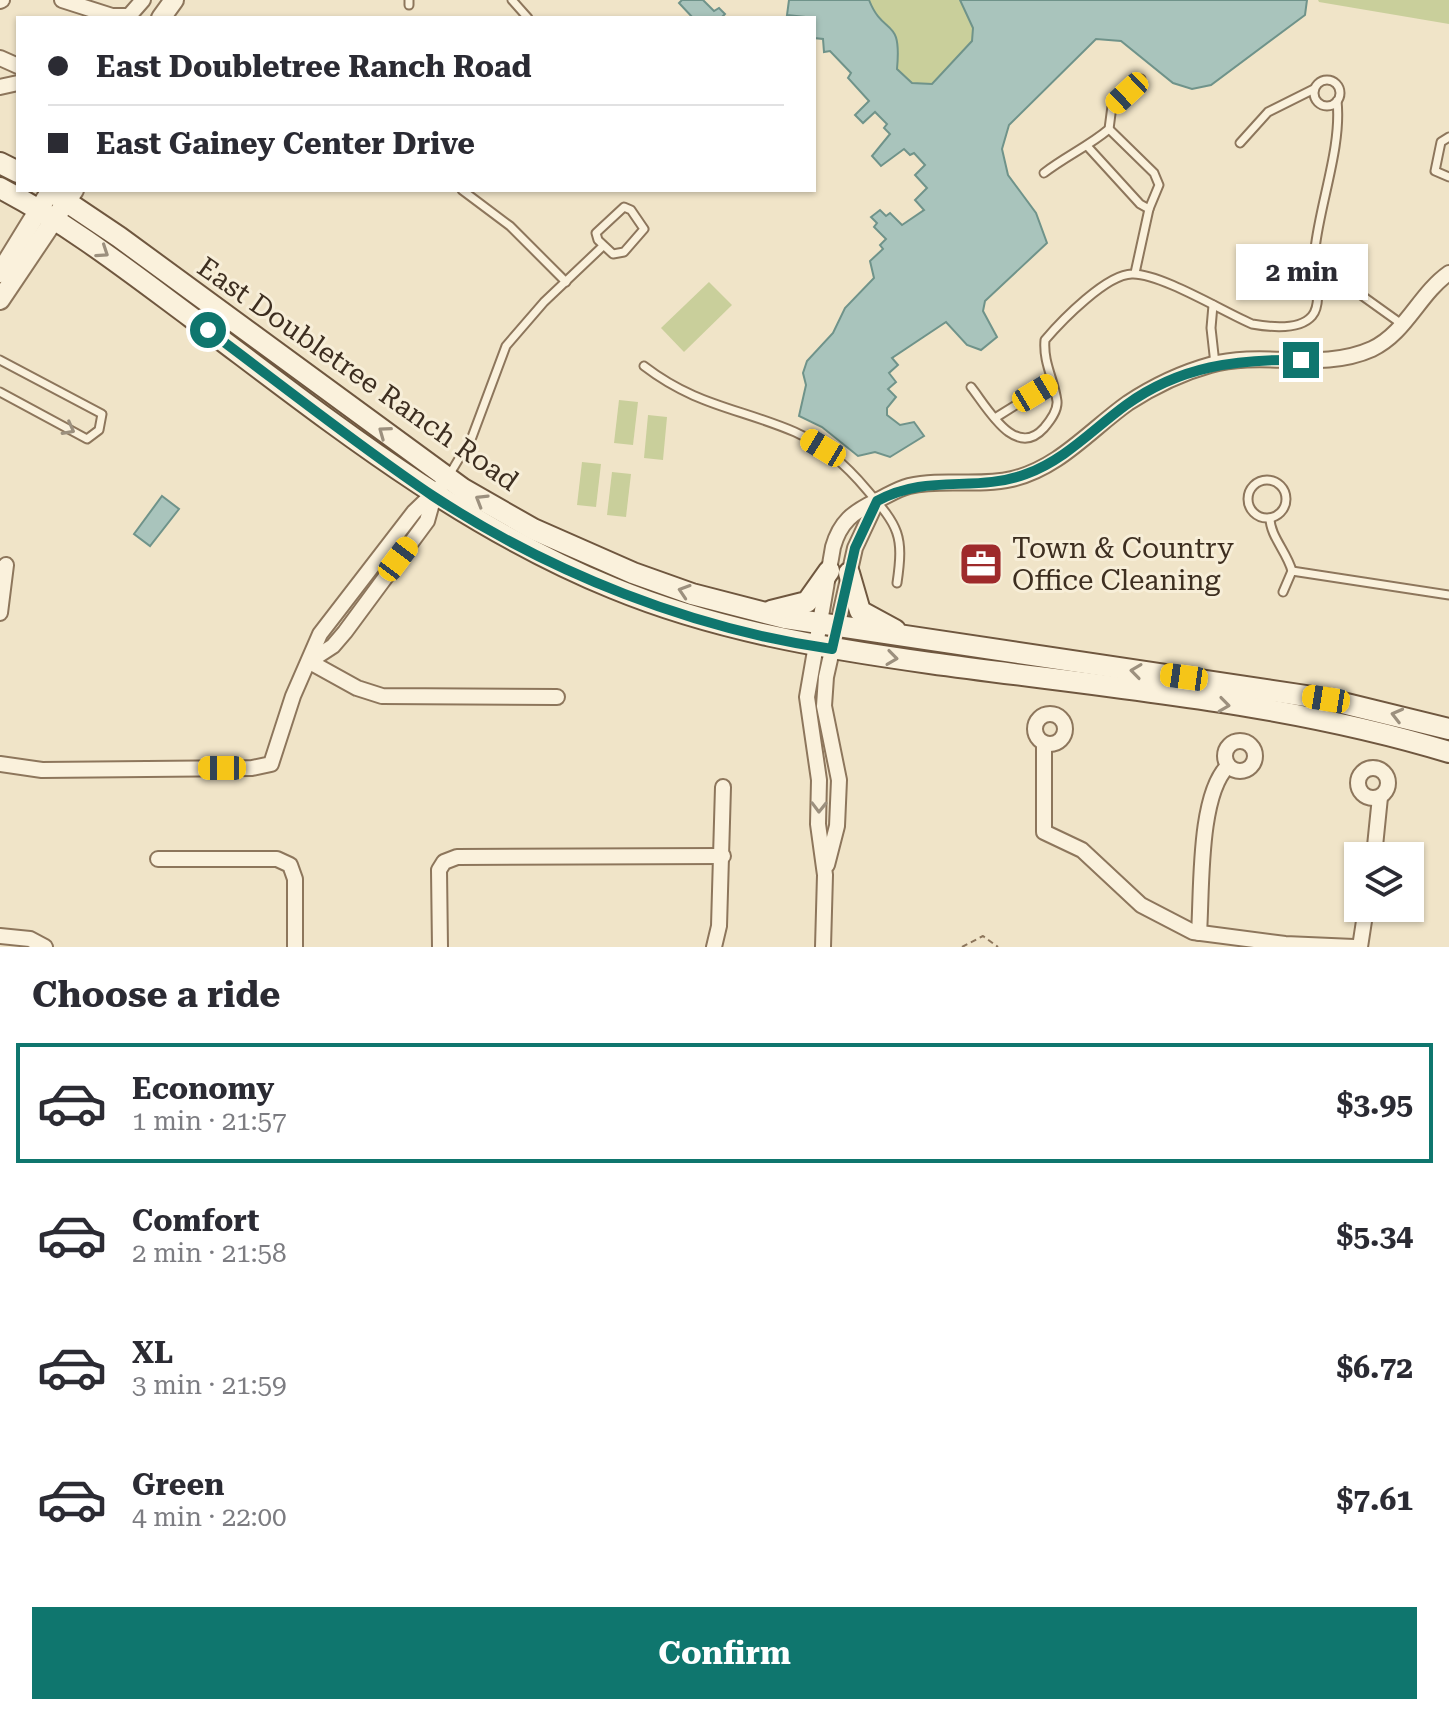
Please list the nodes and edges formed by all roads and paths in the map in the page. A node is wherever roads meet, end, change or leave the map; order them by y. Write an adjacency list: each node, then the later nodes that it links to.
1 (62, 0): 2 (street)
2 (143, 0)
3 (512, 0): 4 (lane)
4 (526, 16)
5 (1141, 79): 8 (lane)
6 (1314, 89): 7 (lane); 7 (lane); 10 (lane)
7 (1337, 101): 26 (lane)
8 (1109, 129): 11 (lane); 17 (lane)
9 (1449, 137): 13 (lane)
10 (1240, 143)
11 (1088, 147): 12 (lane); 17 (lane)
12 (1044, 173)
13 (1449, 177)
14 (0, 188): 18 (main road, East Doubletree Ranch Road)
15 (59, 192): 18 (street); 35 (main road, East Doubletree Ranch Road, one-way to 15)
16 (466, 192): 24 (lane)
17 (1149, 209): 22 (lane)
18 (46, 214): 21 (street); 25 (street); 36 (main road, East Doubletree Ranch Road, one-way to 36)
19 (603, 246): 19 (lane); 24 (lane)
20 (1342, 266): 27 (lane)
21 (0, 273)
22 (1135, 273): 26 (lane); 31 (lane)
23 (1449, 273): 27 (street)
24 (566, 282): 35 (lane)
25 (0, 300)
26 (1213, 305): 29 (lane)
27 (1403, 325): 29 (street)
28 (0, 360): 33 (lane, one-way to 28)
29 (1215, 364): 37 (street)
30 (644, 366): 37 (lane)
31 (1051, 383): 34 (lane); 34 (lane)
32 (971, 387): 34 (lane)
33 (0, 392)
34 (995, 418)
35 (447, 478): 36 (street); 48 (main road, East Doubletree Ranch Road, one-way to 35)
36 (434, 496): 40 (street); 43 (street); 53 (main road, East Doubletree Ranch Road)
37 (877, 501): 42 (street); 42 (street); 44 (lane)
38 (1270, 518): 38 (lane); 41 (lane)
39 (6, 565): 49 (street)
40 (371, 566): 43 (lane); 47 (street)
41 (1292, 571): 45 (lane); 46 (lane)
42 (839, 572): 48 (main road); 51 (street); 52 (main road)
43 (384, 579): 50 (street)
44 (897, 583)
45 (1283, 592)
46 (1449, 595)
47 (338, 608): 50 (street); 54 (street)
48 (759, 612): 51 (main road, East Doubletree Ranch Road)
49 (0, 613)
50 (353, 621): 54 (street)
51 (829, 626): 52 (main road, East Doubletree Ranch Road); 53 (street)
52 (913, 638): 55 (main road, East Doubletree Ranch Road, one-way to 52)
53 (824, 648): 57 (main road, East Doubletree Ranch Road, one-way to 57); 58 (street); 59 (street)
54 (310, 662): 56 (street); 64 (street)
55 (1269, 690): 57 (lane); 60 (main road, East Doubletree Ranch Road, one-way to 55)
56 (557, 697)
57 (1266, 711): 62 (main road, East Doubletree Ranch Road)
58 (828, 723): 59 (street); 63 (street)
59 (811, 727): 65 (street)
60 (1449, 729)
61 (1044, 743): 74 (street)
62 (1449, 752)
63 (838, 763): 65 (street); 72 (street)
64 (0, 764)
65 (818, 764): 72 (street, one-way to 72)
66 (1228, 766): 74 (street)
67 (723, 787): 70 (street)
68 (1380, 797): 69 (street)
69 (1375, 842)
70 (723, 856): 78 (street); 79 (street)
71 (158, 859): 77 (street)
72 (825, 875): 80 (street)
73 (1363, 922): 83 (street)
74 (1199, 933): 83 (street)
75 (0, 936): 76 (street)
76 (45, 947)
77 (295, 947)
78 (440, 947)
79 (714, 947)
80 (823, 947)
81 (962, 947): 82 (path)
82 (998, 947)
83 (1357, 947)

